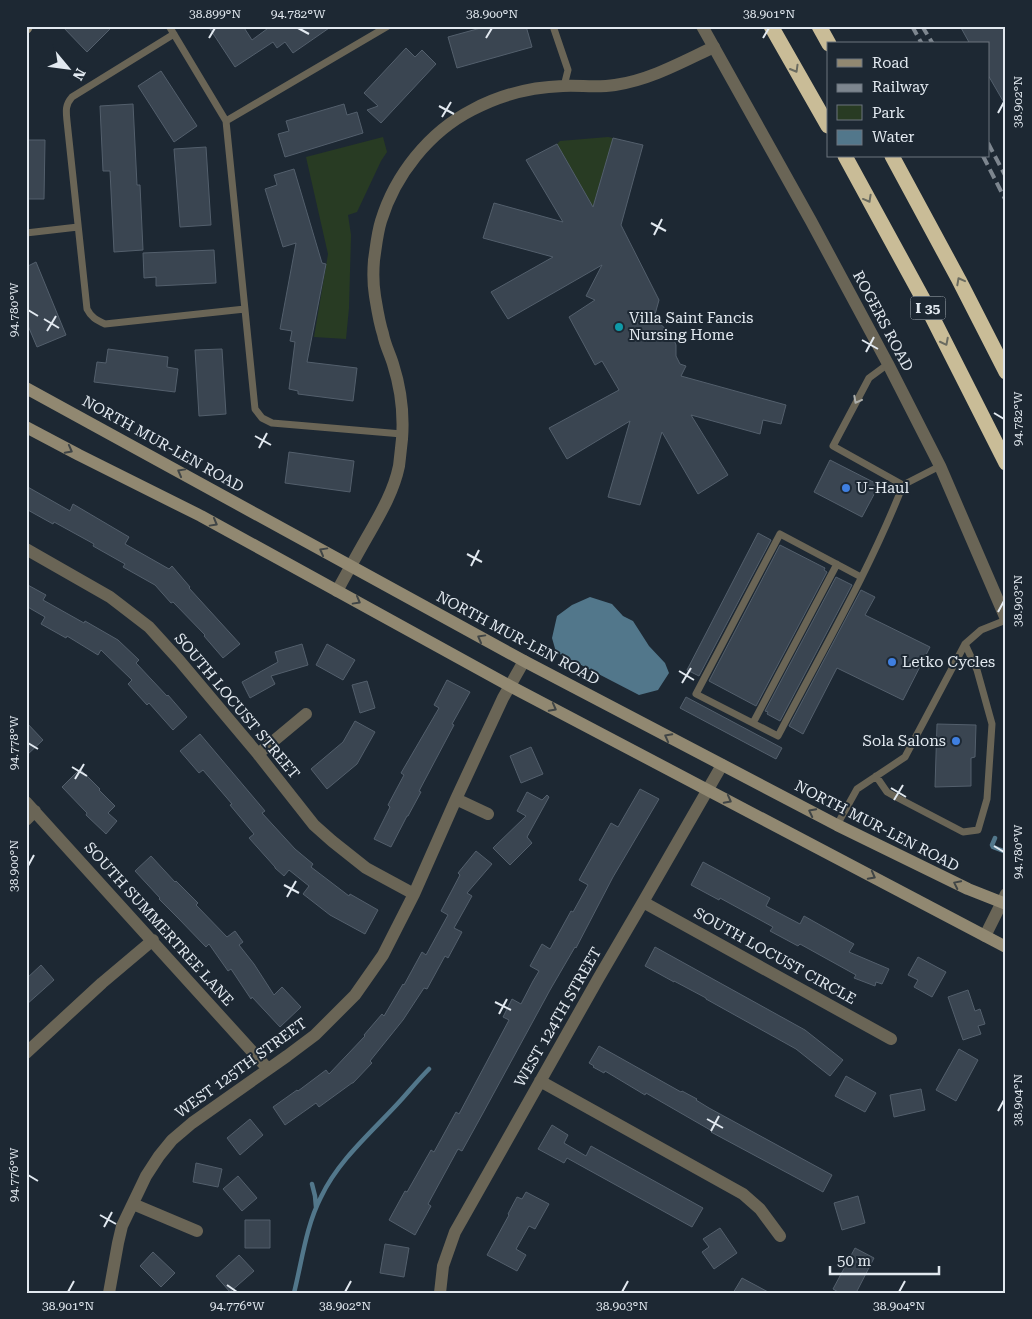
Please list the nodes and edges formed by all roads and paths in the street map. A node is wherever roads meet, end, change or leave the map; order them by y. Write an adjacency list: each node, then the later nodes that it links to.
1 (169, 26): 7 (lane)
2 (387, 26): 11 (lane)
3 (553, 26): 10 (lane)
4 (702, 26): 9 (street, ROGERS ROAD)
5 (771, 26): 12 (highway, one-way to 12)
6 (819, 26): 8 (highway)
7 (174, 34): 11 (lane); 15 (lane)
8 (828, 42)
9 (714, 47): 10 (street); 18 (street, ROGERS ROAD)
10 (564, 86): 22 (street)
11 (226, 121): 17 (lane)
12 (827, 124)
13 (846, 158): 23 (highway, I 35, one-way to 23)
14 (893, 158): 19 (highway, I 35, one-way to 14)
15 (78, 227): 16 (lane); 17 (lane)
16 (26, 233)
17 (245, 309): 22 (lane)
18 (888, 364): 24 (street, ROGERS ROAD); 25 (lane, one-way to 25)
19 (1006, 372)
20 (26, 388): 28 (main road, NORTH MUR-LEN ROAD, one-way to 20)
21 (26, 427): 30 (main road, one-way to 30)
22 (402, 434): 28 (street)
23 (1006, 463)
24 (940, 466): 25 (lane); 31 (street, ROGERS ROAD)
25 (903, 484): 29 (lane)
26 (26, 550): 37 (street, SOUTH LOCUST STREET)
27 (837, 564): 29 (lane); 36 (lane); 36 (lane)
28 (351, 566): 30 (street); 33 (main road, NORTH MUR-LEN ROAD, one-way to 28)
29 (861, 577): 36 (lane)
30 (337, 591): 34 (main road, one-way to 34)
31 (1006, 620): 32 (lane)
32 (965, 644): 39 (lane); 39 (lane)
33 (524, 661): 34 (street, WEST 125TH STREET); 38 (main road, NORTH MUR-LEN ROAD, one-way to 33)
34 (510, 686): 40 (main road, one-way to 40); 41 (street, WEST 125TH STREET)
35 (306, 714): 37 (street)
36 (753, 723)
37 (258, 754): 46 (street, SOUTH LOCUST STREET)
38 (722, 765): 40 (street, WEST 124TH STREET); 45 (main road, NORTH MUR-LEN ROAD, one-way to 38)
39 (876, 776): 45 (lane)
40 (708, 790): 48 (street, WEST 124TH STREET); 49 (main road, one-way to 49)
41 (456, 800): 43 (street); 46 (street, WEST 125TH STREET)
42 (26, 802): 44 (street, SOUTH SUMMERTREE LANE)
43 (488, 814)
44 (31, 816): 50 (street, SOUTH SUMMERTREE LANE)
45 (837, 825): 47 (main road, NORTH MUR-LEN ROAD, one-way to 45)
46 (414, 894): 54 (street, WEST 125TH STREET)
47 (1005, 900): 49 (street)
48 (643, 902): 52 (street, SOUTH LOCUST CIRCLE); 55 (street, WEST 124TH STREET)
49 (985, 936): 51 (main road)
50 (153, 940): 53 (street); 54 (street, SOUTH SUMMERTREE LANE)
51 (1006, 947)
52 (891, 1039)
53 (26, 1053)
54 (268, 1069): 56 (street, WEST 125TH STREET)
55 (540, 1080): 58 (street); 60 (street, WEST 124TH STREET)
56 (133, 1204): 57 (street); 59 (street, WEST 125TH STREET)
57 (197, 1232)
58 (780, 1236)
59 (109, 1293)
60 (440, 1293)

